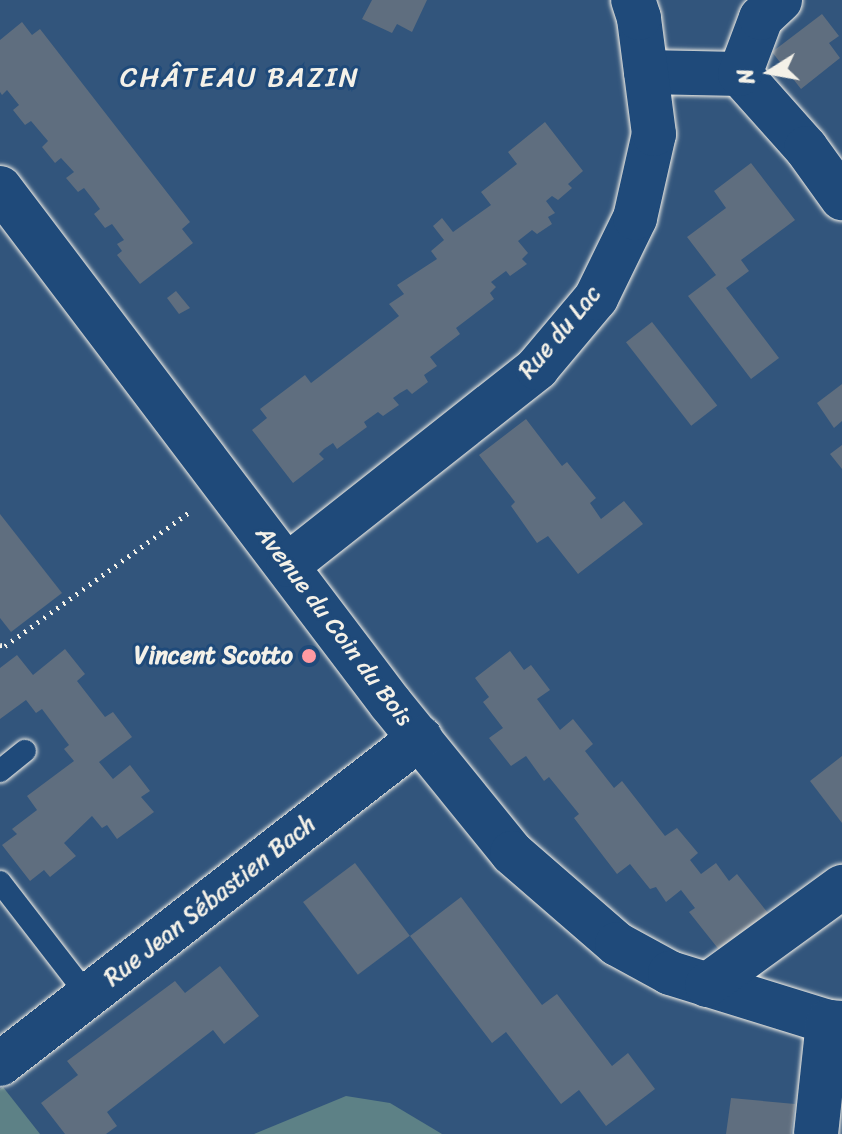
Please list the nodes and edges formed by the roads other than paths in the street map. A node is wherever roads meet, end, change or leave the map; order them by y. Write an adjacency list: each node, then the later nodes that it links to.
1 (633, 0): 3 (street, Rue du Lac)
2 (780, 0): 4 (street)
3 (646, 72): 4 (street); 7 (street, Rue du Lac)
4 (740, 74): 5 (street)
5 (842, 198)
6 (5, 205): 7 (street, Avenue du Coin du Bois)
7 (288, 565): 8 (street, Avenue du Coin du Bois)
8 (420, 738): 13 (street, Avenue du Coin du Bois); 14 (street, Rue Jean Sébastien Bach)
9 (25, 751): 10 (lane)
10 (0, 771)
11 (0, 882): 14 (lane)
12 (842, 887): 13 (street)
13 (707, 985): 15 (street, Avenue du Coin du Bois)
14 (88, 996): 16 (street, Rue Jean Sébastien Bach)
15 (835, 1022): 17 (street)
16 (0, 1064)
17 (816, 1134)

